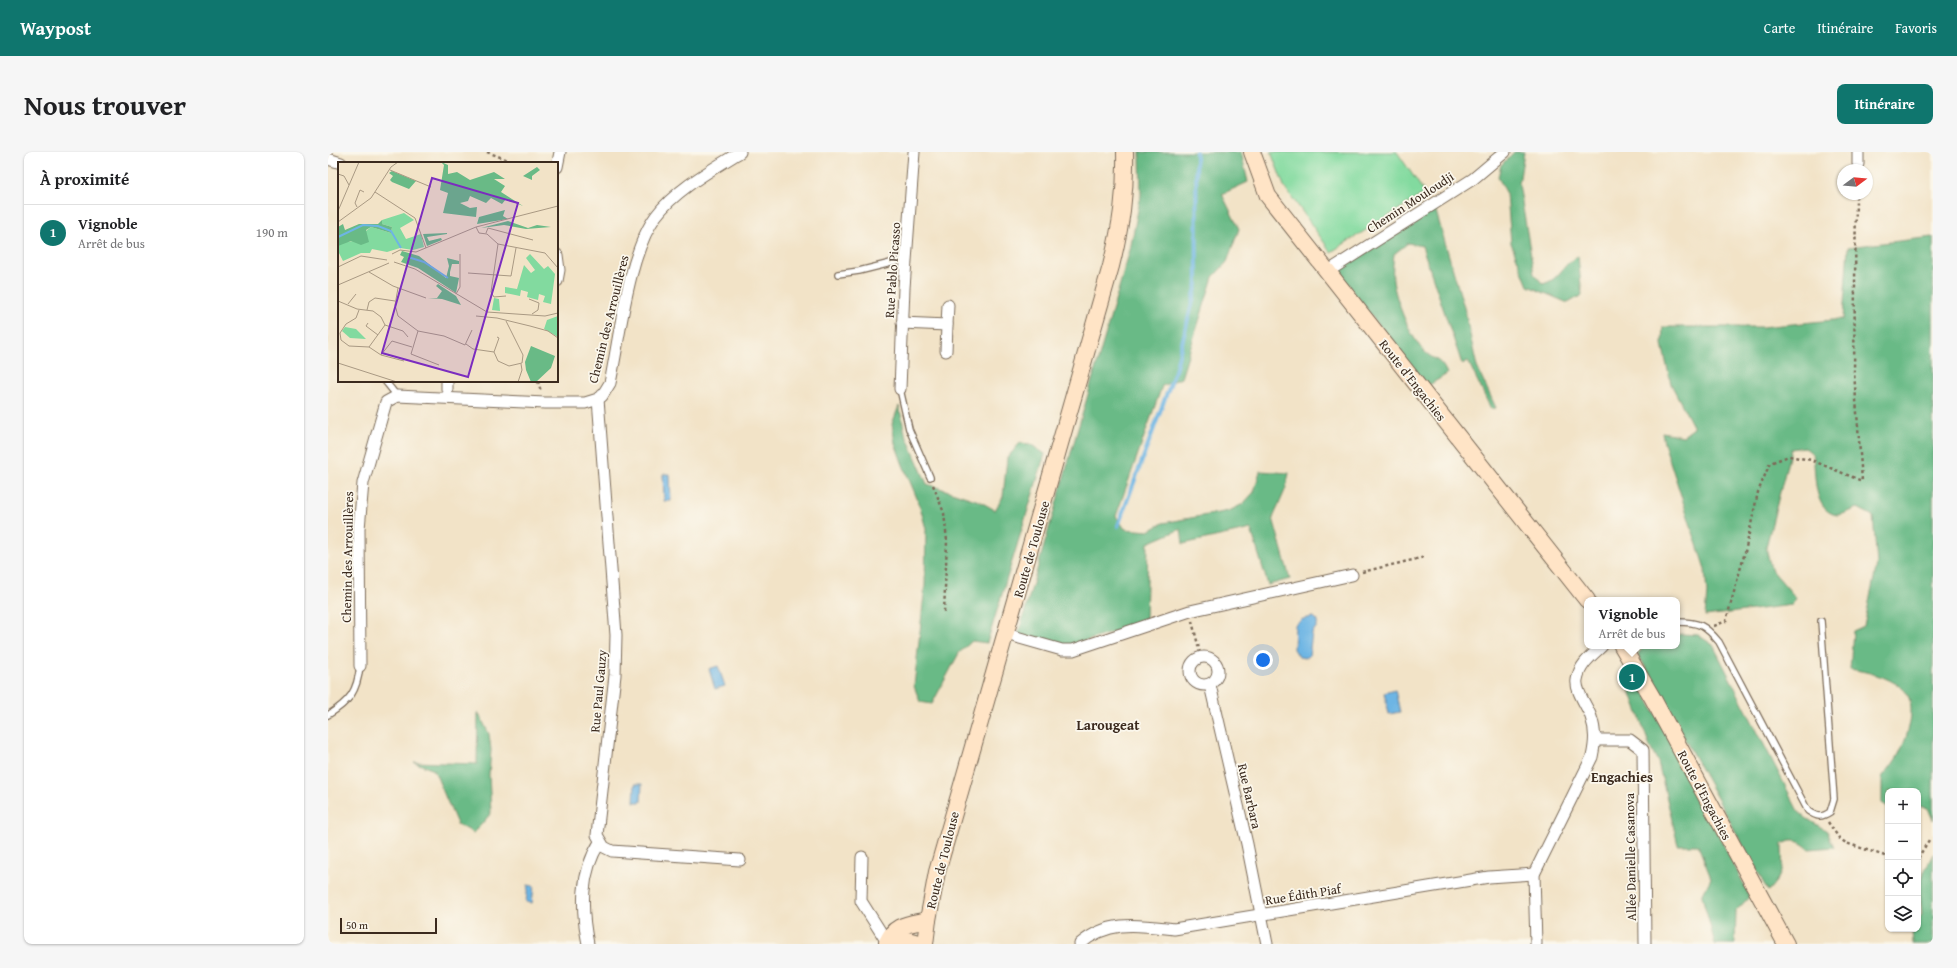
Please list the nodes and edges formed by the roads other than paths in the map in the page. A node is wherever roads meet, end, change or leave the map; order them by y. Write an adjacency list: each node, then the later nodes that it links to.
1 (560, 152): 10 (street)
2 (740, 152): 24 (street, Chemin des Arrouillères)
3 (914, 152): 12 (street, Rue Pablo Picasso)
4 (1125, 152): 30 (street, Route de Toulouse)
5 (1252, 152): 14 (street, Route d'Engachies)
6 (1505, 152): 14 (street, Chemin Mouloudji)
7 (1858, 152): 11 (street)
8 (328, 159): 9 (street)
9 (338, 162)
10 (558, 162)
11 (1858, 164)
12 (907, 259): 15 (lane); 18 (street, Rue Pablo Picasso)
13 (558, 262): 16 (street)
14 (1327, 272): 27 (street, Route d'Engachies)
15 (838, 274)
16 (558, 276)
17 (948, 305): 19 (street)
18 (902, 323): 19 (street); 22 (street, Rue Pablo Picasso)
19 (947, 325): 20 (street)
20 (946, 351)
21 (386, 382): 23 (lane)
22 (900, 389): 25 (lane)
23 (397, 396): 24 (street, Chemin des Arrouillères); 33 (street, Chemin des Arrouillères)
24 (598, 399): 37 (street, Rue Paul Gauzy)
25 (930, 477)
26 (1352, 575): 30 (street)
27 (1585, 597)
28 (1821, 621): 29 (lane)
29 (1680, 622)
30 (1006, 634): 42 (street, Route de Toulouse)
31 (1599, 649): 36 (street)
32 (1624, 649): 51 (street, Route d'Engachies)
33 (360, 666): 35 (lane, Chemin des Arrouillères)
34 (1210, 685): 34 (street); 41 (street, Rue Barbara)
35 (328, 715)
36 (1595, 740): 40 (street); 50 (street, Allée Danielle Casanova)
37 (600, 842): 39 (street); 44 (street)
38 (862, 857): 43 (street)
39 (740, 860)
40 (1534, 874): 41 (street, Rue Édith Piaf); 49 (street)
41 (1261, 915): 47 (street, Rue Édith Piaf); 48 (street, Rue Barbara)
42 (928, 920): 43 (street); 46 (street, Route de Toulouse)
43 (887, 943): 45 (street)
44 (588, 944)
45 (922, 944)
46 (925, 944)
47 (1080, 944)
48 (1267, 944)
49 (1536, 944)
50 (1645, 944)
51 (1786, 944)

